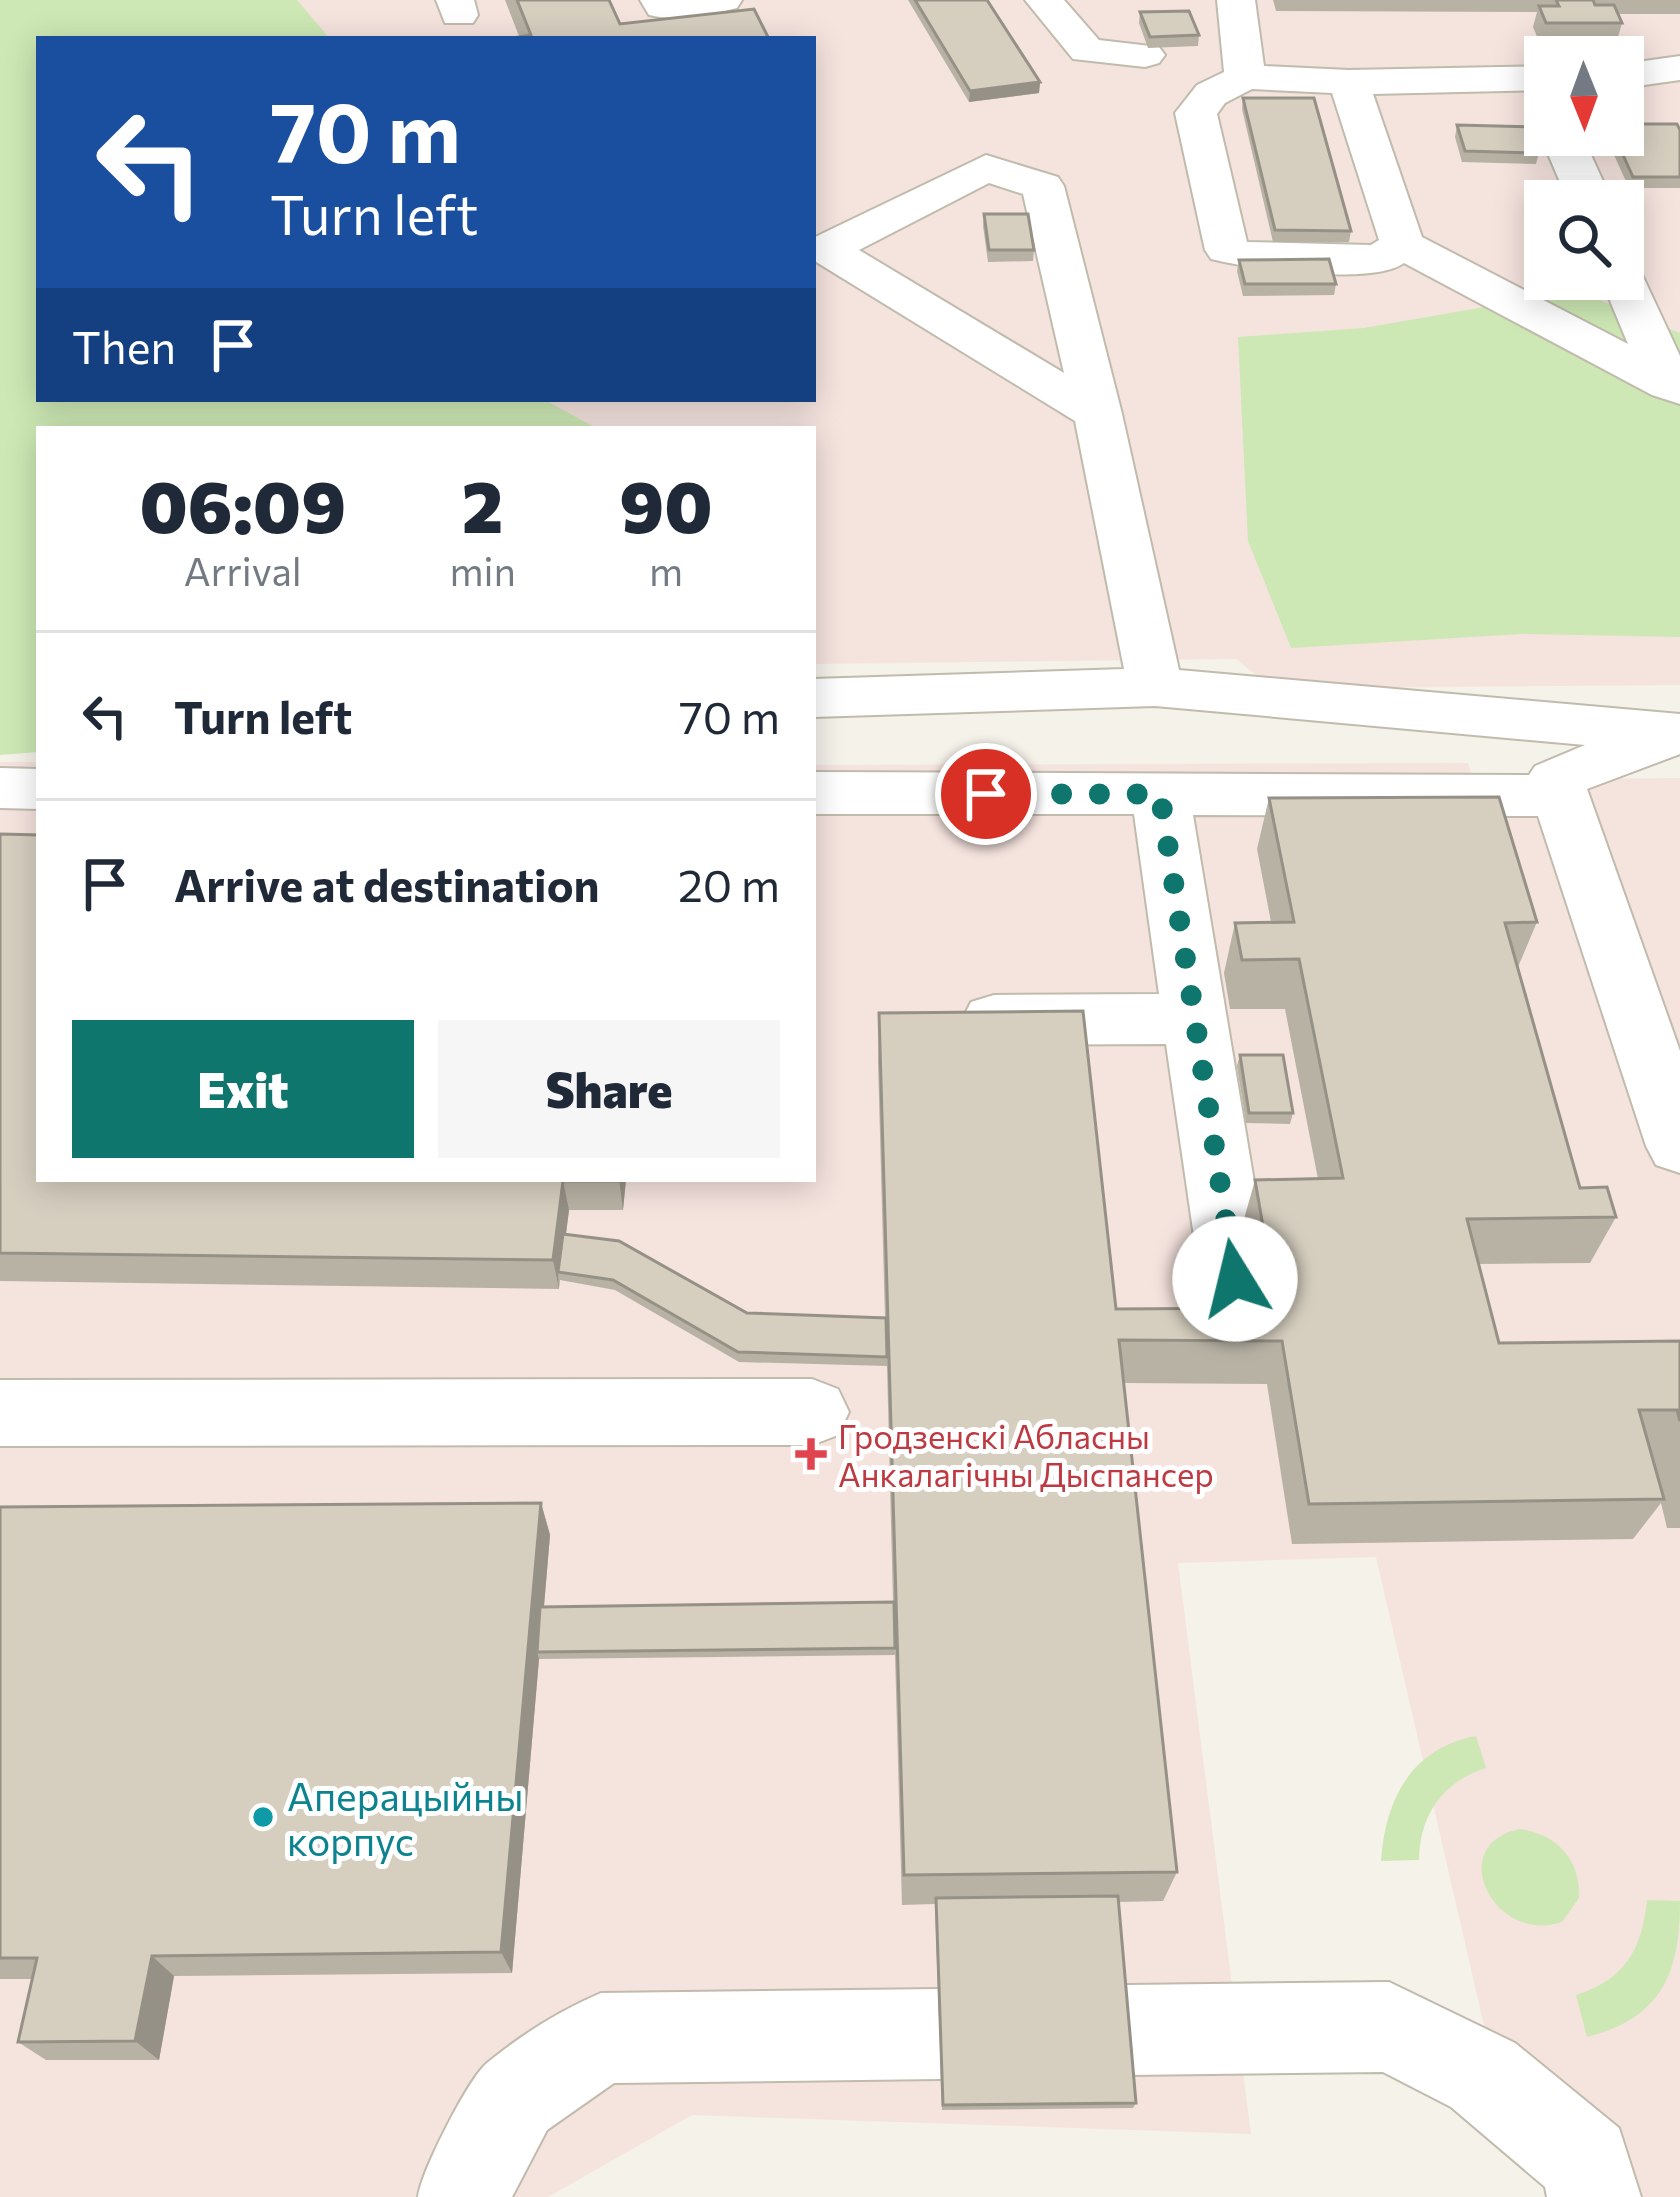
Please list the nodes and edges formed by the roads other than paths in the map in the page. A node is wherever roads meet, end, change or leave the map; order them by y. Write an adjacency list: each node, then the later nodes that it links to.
1 (659, 0): 2 (lane)
2 (723, 0)
3 (1044, 0): 5 (lane)
4 (1236, 0): 8 (lane)
5 (1145, 55)
6 (1680, 68): 7 (lane)
7 (1644, 73)
8 (1245, 77): 10 (lane); 11 (lane)
9 (1524, 78): 10 (lane)
10 (1349, 82): 11 (lane)
11 (1402, 244): 13 (lane)
12 (1633, 300): 13 (lane)
13 (1674, 388)
14 (1098, 414): 14 (lane); 15 (lane)
15 (1155, 687): 16 (lane); 17 (lane)
16 (816, 698)
17 (1672, 734): 22 (lane)
18 (0, 788): 19 (lane)
19 (36, 789)
20 (816, 794): 21 (lane)
21 (1160, 794): 22 (lane); 23 (lane)
22 (1561, 796): 25 (lane)
23 (1195, 1019): 24 (lane); 26 (lane)
24 (944, 1020)
25 (1680, 1146)
26 (1235, 1279)
27 (812, 1412): 28 (lane)
28 (0, 1413)
29 (1127, 2030): 32 (lane)
30 (940, 2034): 31 (lane)
31 (465, 2197)
32 (1594, 2197)

